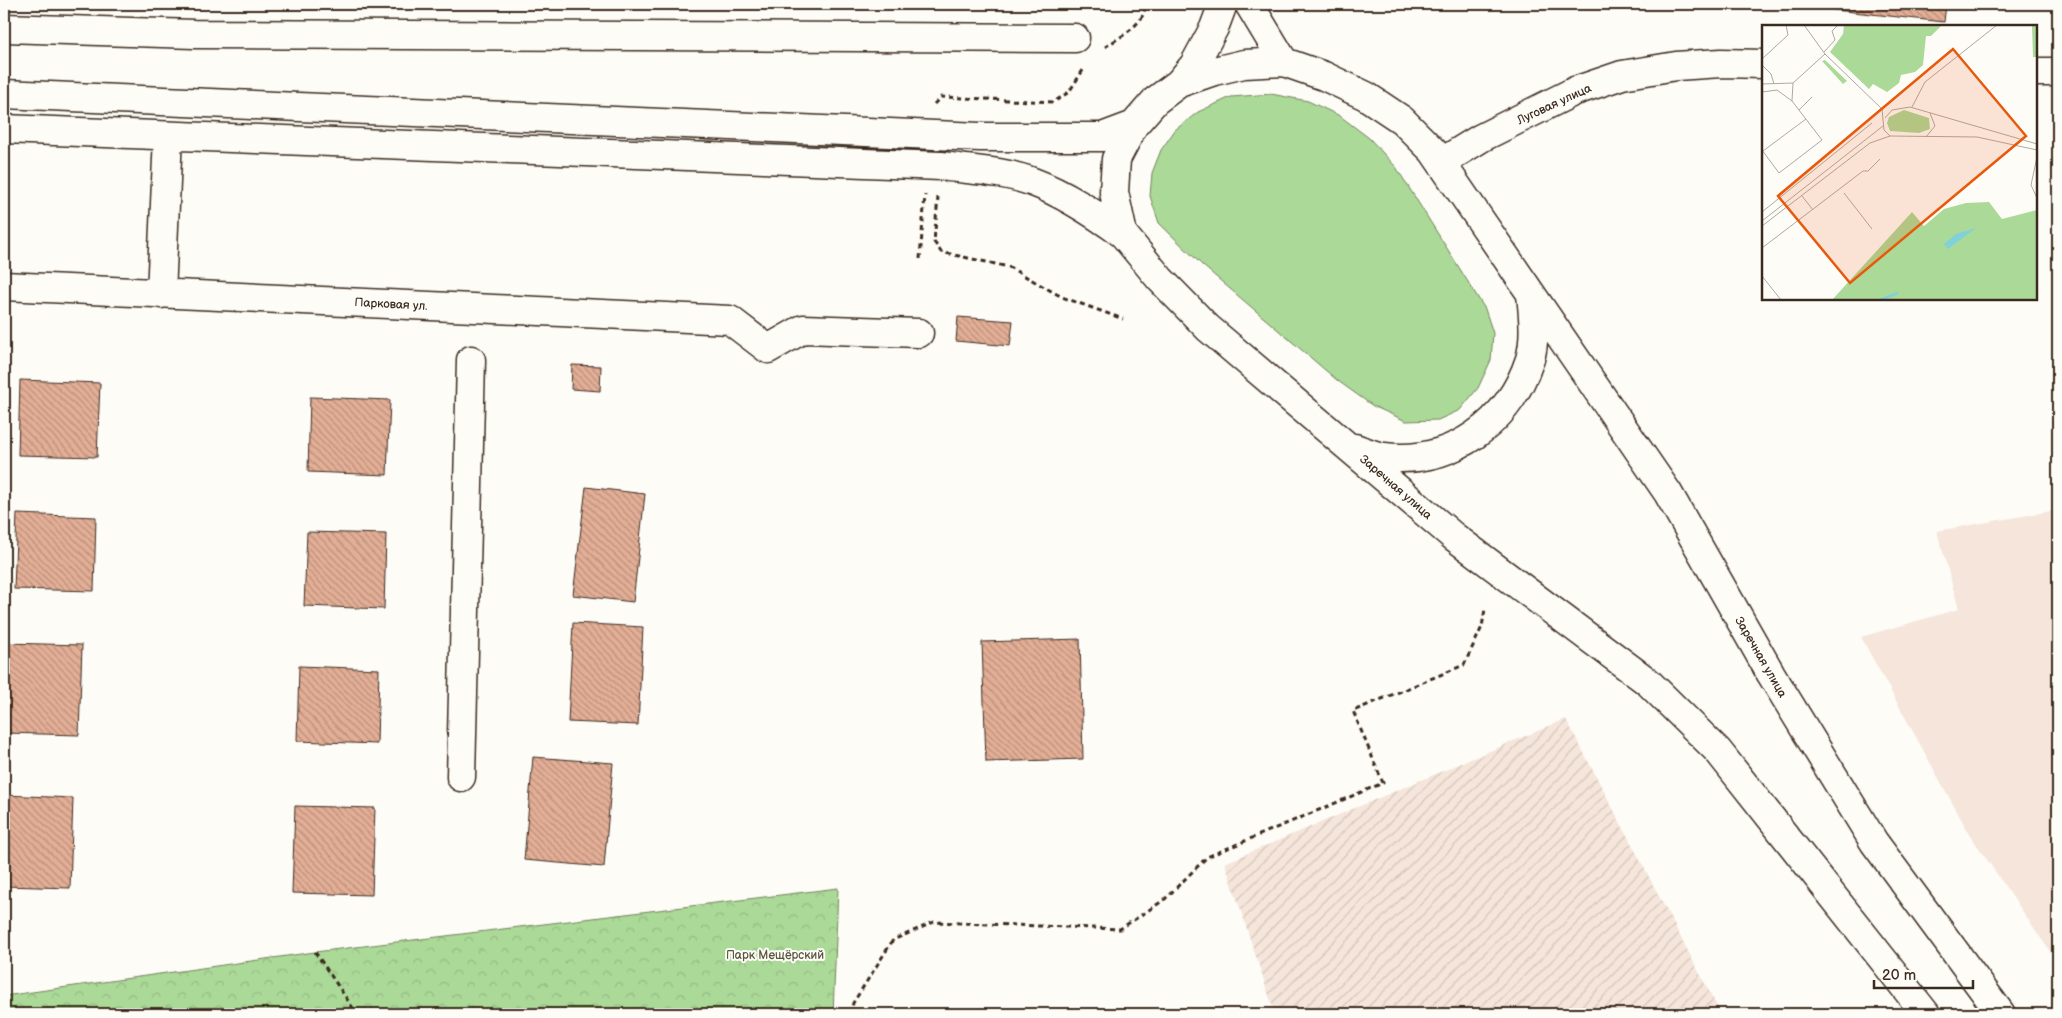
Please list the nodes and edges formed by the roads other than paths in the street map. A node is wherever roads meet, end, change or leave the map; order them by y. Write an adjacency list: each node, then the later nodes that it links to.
1 (1223, 4): 9 (street, Заречная улица)
2 (1249, 4): 5 (street)
3 (4, 28): 4 (street)
4 (1075, 38)
5 (1284, 62): 9 (street, Заречная улица); 14 (street, Заречная улица)
6 (1762, 64): 14 (street, Луговая улица)
7 (2037, 72): 8 (street)
8 (2058, 72)
9 (1179, 83): 11 (street, Заречная улица)
10 (4, 94): 11 (street)
11 (1134, 125): 15 (street, Заречная улица)
12 (4, 129): 13 (street)
13 (168, 136): 15 (street); 18 (street)
14 (1442, 162): 17 (street, Заречная улица)
15 (1123, 234): 21 (street, Заречная улица)
16 (4, 286): 18 (street, Парковая ул.)
17 (1531, 293): 21 (street, Заречная улица); 24 (street, Заречная улица)
18 (161, 294): 19 (street, Парковая ул.)
19 (919, 333)
20 (471, 360): 22 (street)
21 (1349, 446): 23 (street, Заречная улица)
22 (461, 777)
23 (1926, 1014)
24 (2001, 1014)

